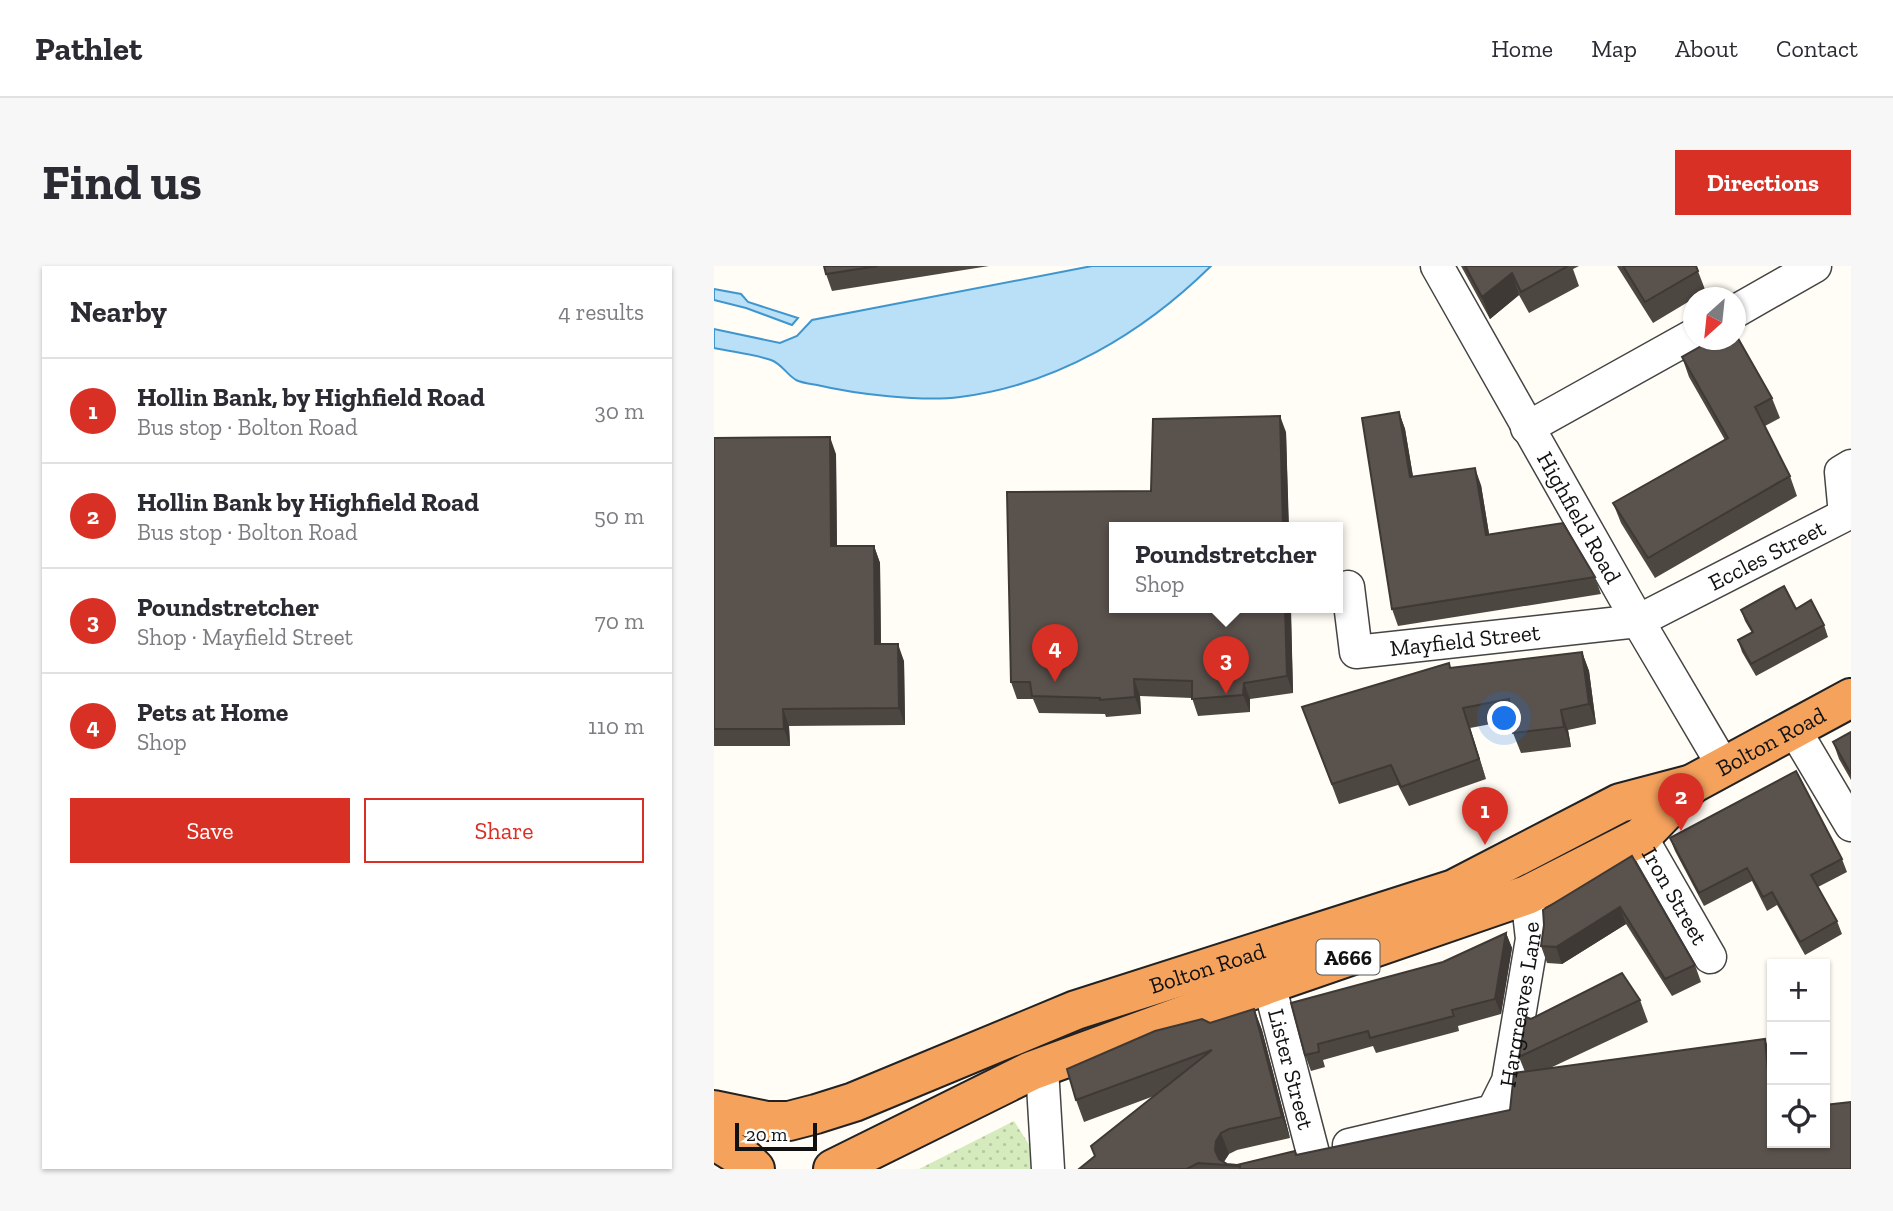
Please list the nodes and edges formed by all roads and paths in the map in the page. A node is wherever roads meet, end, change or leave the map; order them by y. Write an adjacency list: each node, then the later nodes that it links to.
1 (1437, 266): 5 (street, Highfield Road)
2 (1815, 266): 3 (street)
3 (1746, 305)
4 (1683, 341): 5 (street)
5 (1527, 428): 9 (street, Highfield Road)
6 (1851, 466): 7 (street, Eccles Street)
7 (1848, 520): 9 (street, Eccles Street)
8 (1348, 587): 9 (street, Mayfield Street)
9 (1638, 621): 12 (street, Highfield Road)
10 (1851, 698): 11 (highway, Bolton Road / A666)
11 (1794, 729): 12 (highway, Bolton Road / A666); 13 (street)
12 (1708, 776): 14 (highway, Bolton Road / A666); 20 (highway, Bolton Road / A666)
13 (1851, 825)
14 (1641, 837): 15 (highway, Bolton Road / A666); 16 (street, Iron Street)
15 (1527, 895): 17 (highway, Bolton Road / A666); 23 (street, Hargreaves Lane)
16 (1710, 957)
17 (1269, 984): 18 (highway, Bolton Road / A666); 23 (street, Lister Street)
18 (1042, 1068): 19 (highway, Bolton Road / A666); 28 (street)
19 (984, 1096): 26 (highway, Bolton Road / A666); 27 (highway)
20 (854, 1102): 21 (highway, Bolton Road / A666); 25 (highway)
21 (714, 1110)
22 (714, 1140): 24 (highway)
23 (1301, 1156)
24 (755, 1169)
25 (809, 1169)
26 (833, 1169)
27 (880, 1169)
28 (1048, 1169)

